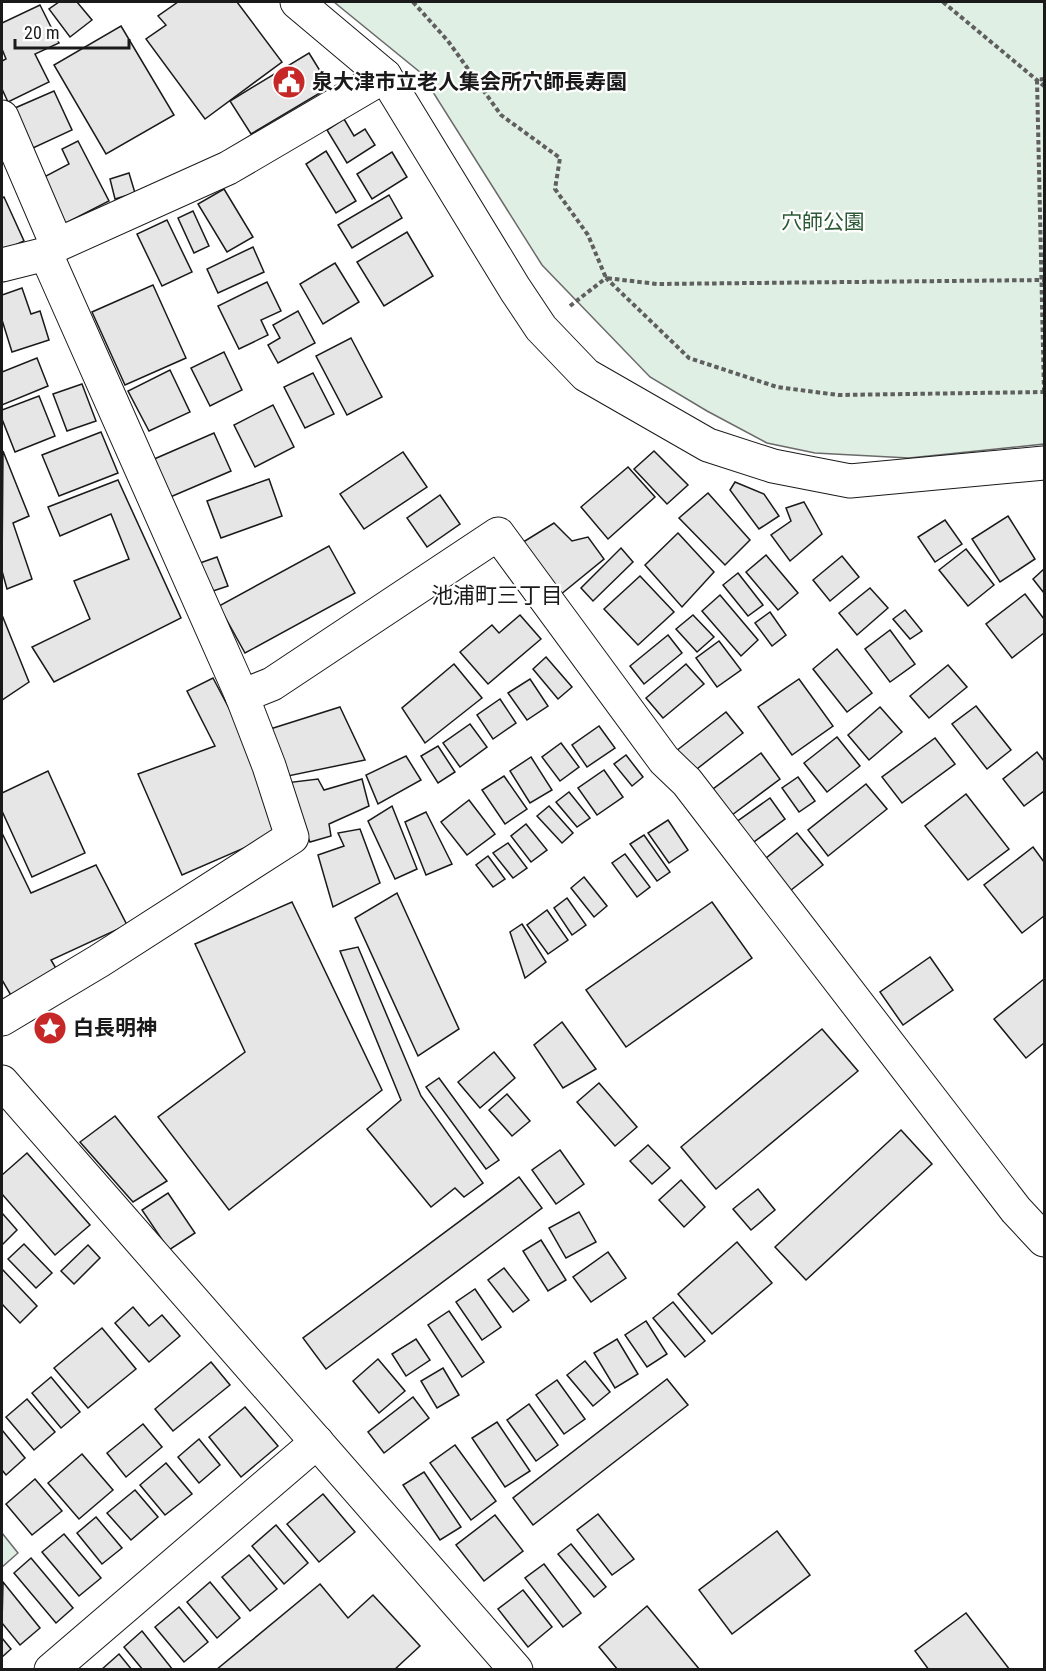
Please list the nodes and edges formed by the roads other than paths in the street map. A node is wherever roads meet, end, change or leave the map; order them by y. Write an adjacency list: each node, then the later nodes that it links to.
1 (297, 2): 2 (street)
2 (385, 76): 4 (street); 6 (street)
3 (2, 117): 4 (street)
4 (51, 249): 5 (street); 7 (street)
5 (2, 265)
6 (1044, 463)
7 (242, 696): 8 (street); 10 (street)
8 (2, 1019)
9 (2, 1082): 11 (street)
10 (1044, 1240)
11 (318, 1443): 12 (street); 13 (street)
12 (51, 1670)
13 (516, 1670)

